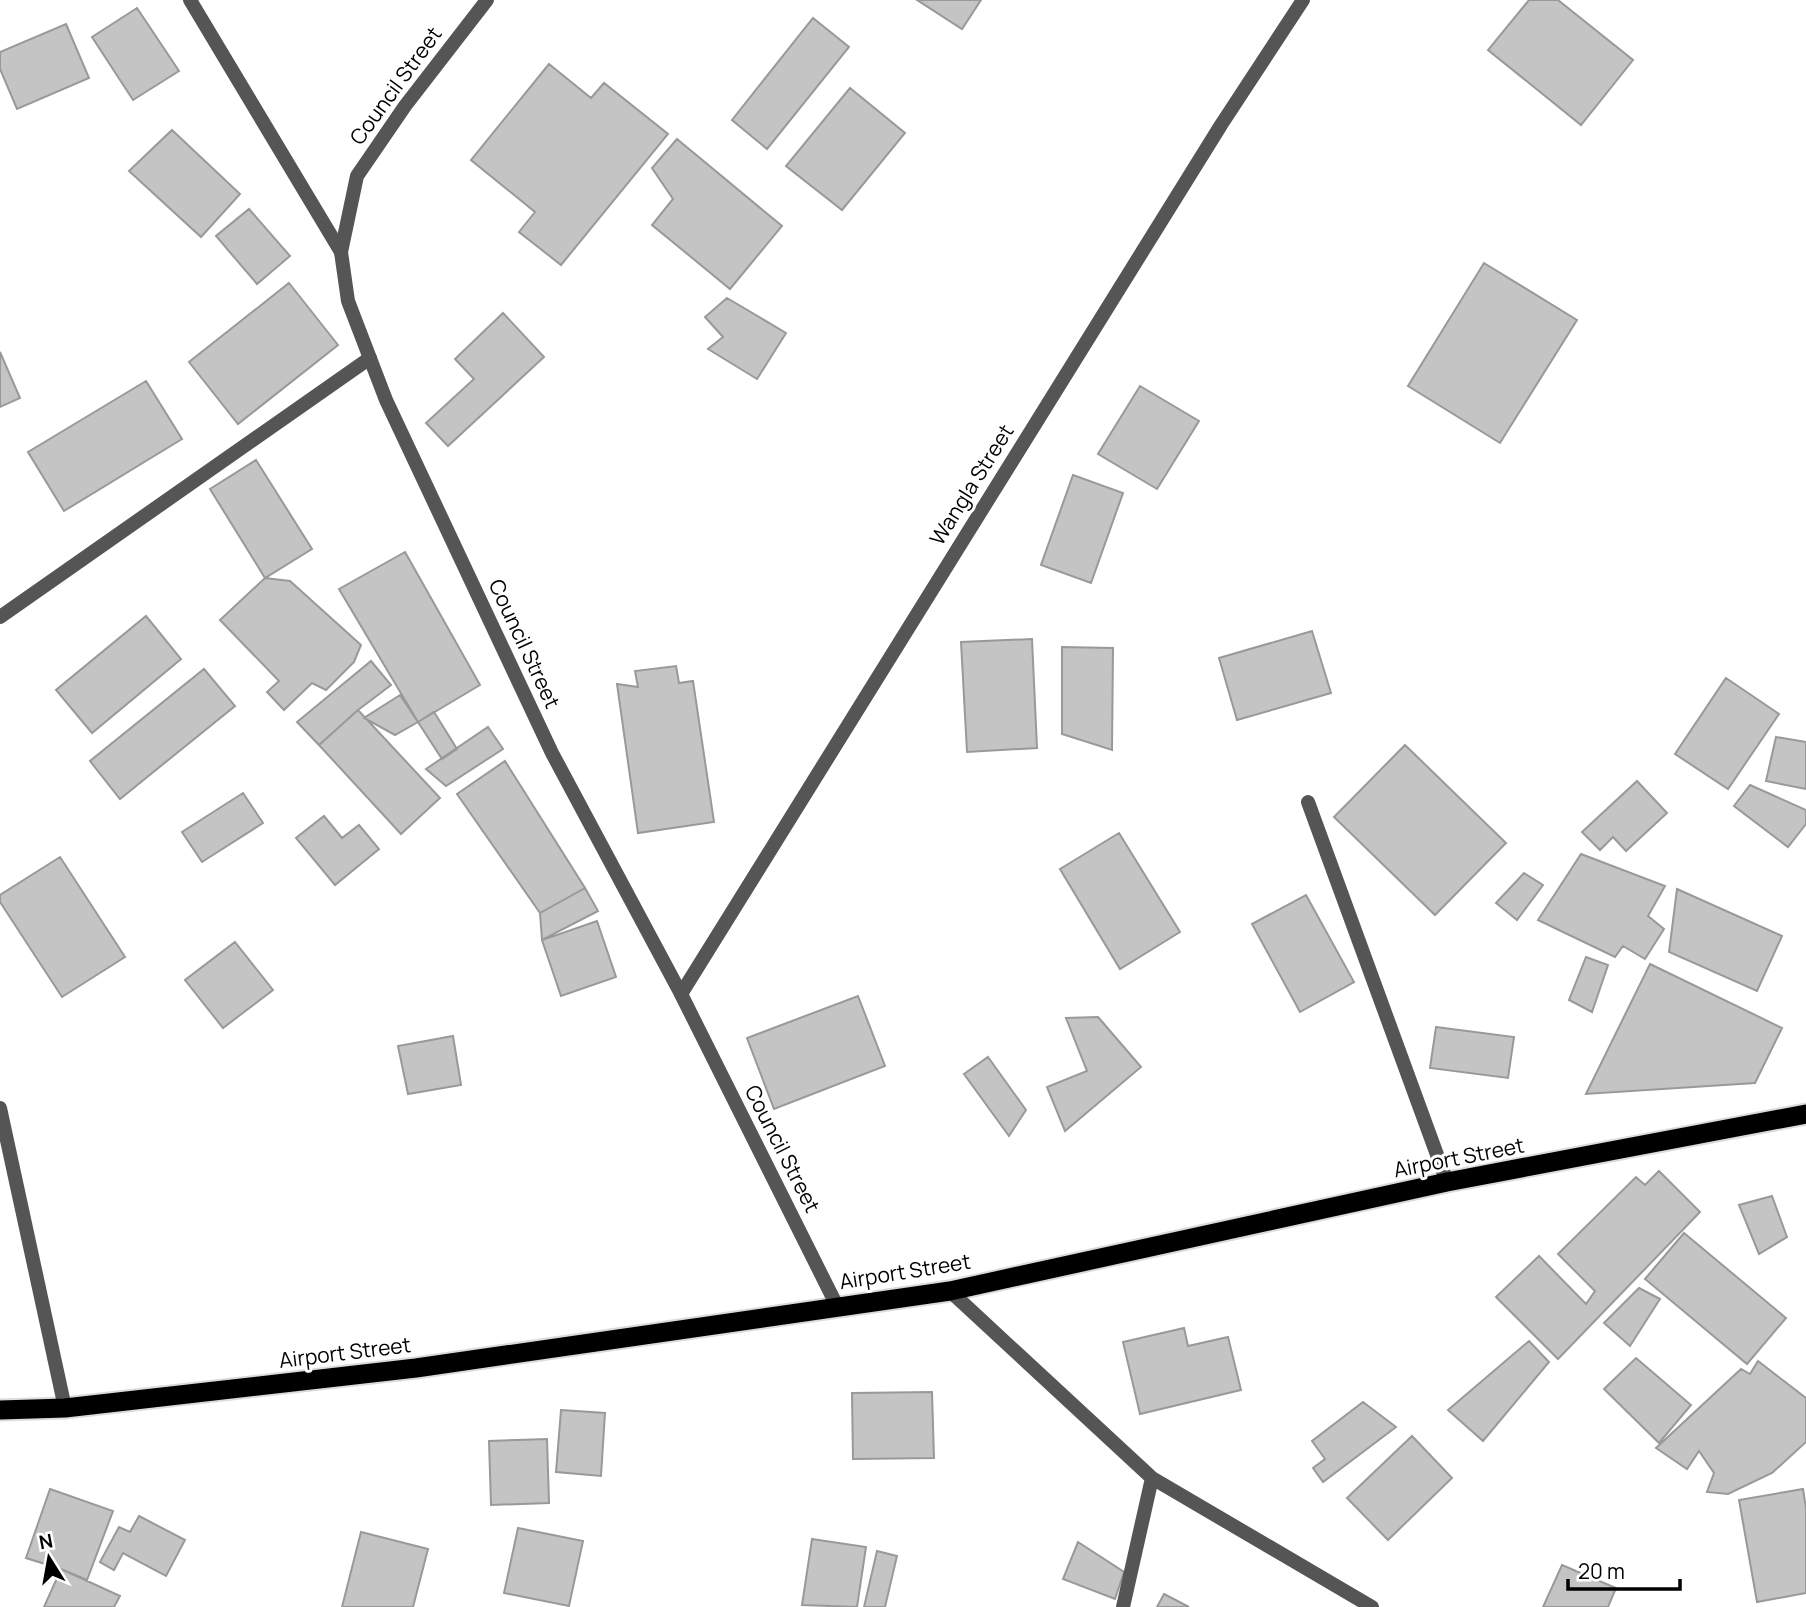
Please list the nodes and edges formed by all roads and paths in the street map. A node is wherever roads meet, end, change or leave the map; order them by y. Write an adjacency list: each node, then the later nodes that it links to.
1 (190, 0): 4 (street)
2 (487, 0): 4 (street, Council Street)
3 (1303, 0): 8 (street, Wangla Street)
4 (341, 252): 5 (street, Council Street)
5 (370, 358): 6 (street); 8 (street, Council Street)
6 (0, 617)
7 (1308, 802): 11 (street)
8 (681, 993): 13 (street, Council Street)
9 (0, 1108): 14 (street)
10 (1806, 1114): 11 (highway, Airport Street)
11 (1447, 1182): 12 (highway, Airport Street)
12 (950, 1291): 13 (highway, Airport Street); 16 (street)
13 (837, 1306): 14 (highway, Airport Street)
14 (65, 1408): 15 (highway, Airport Street)
15 (0, 1410)
16 (1152, 1478): 17 (street); 18 (street)
17 (1123, 1607)
18 (1372, 1607)

